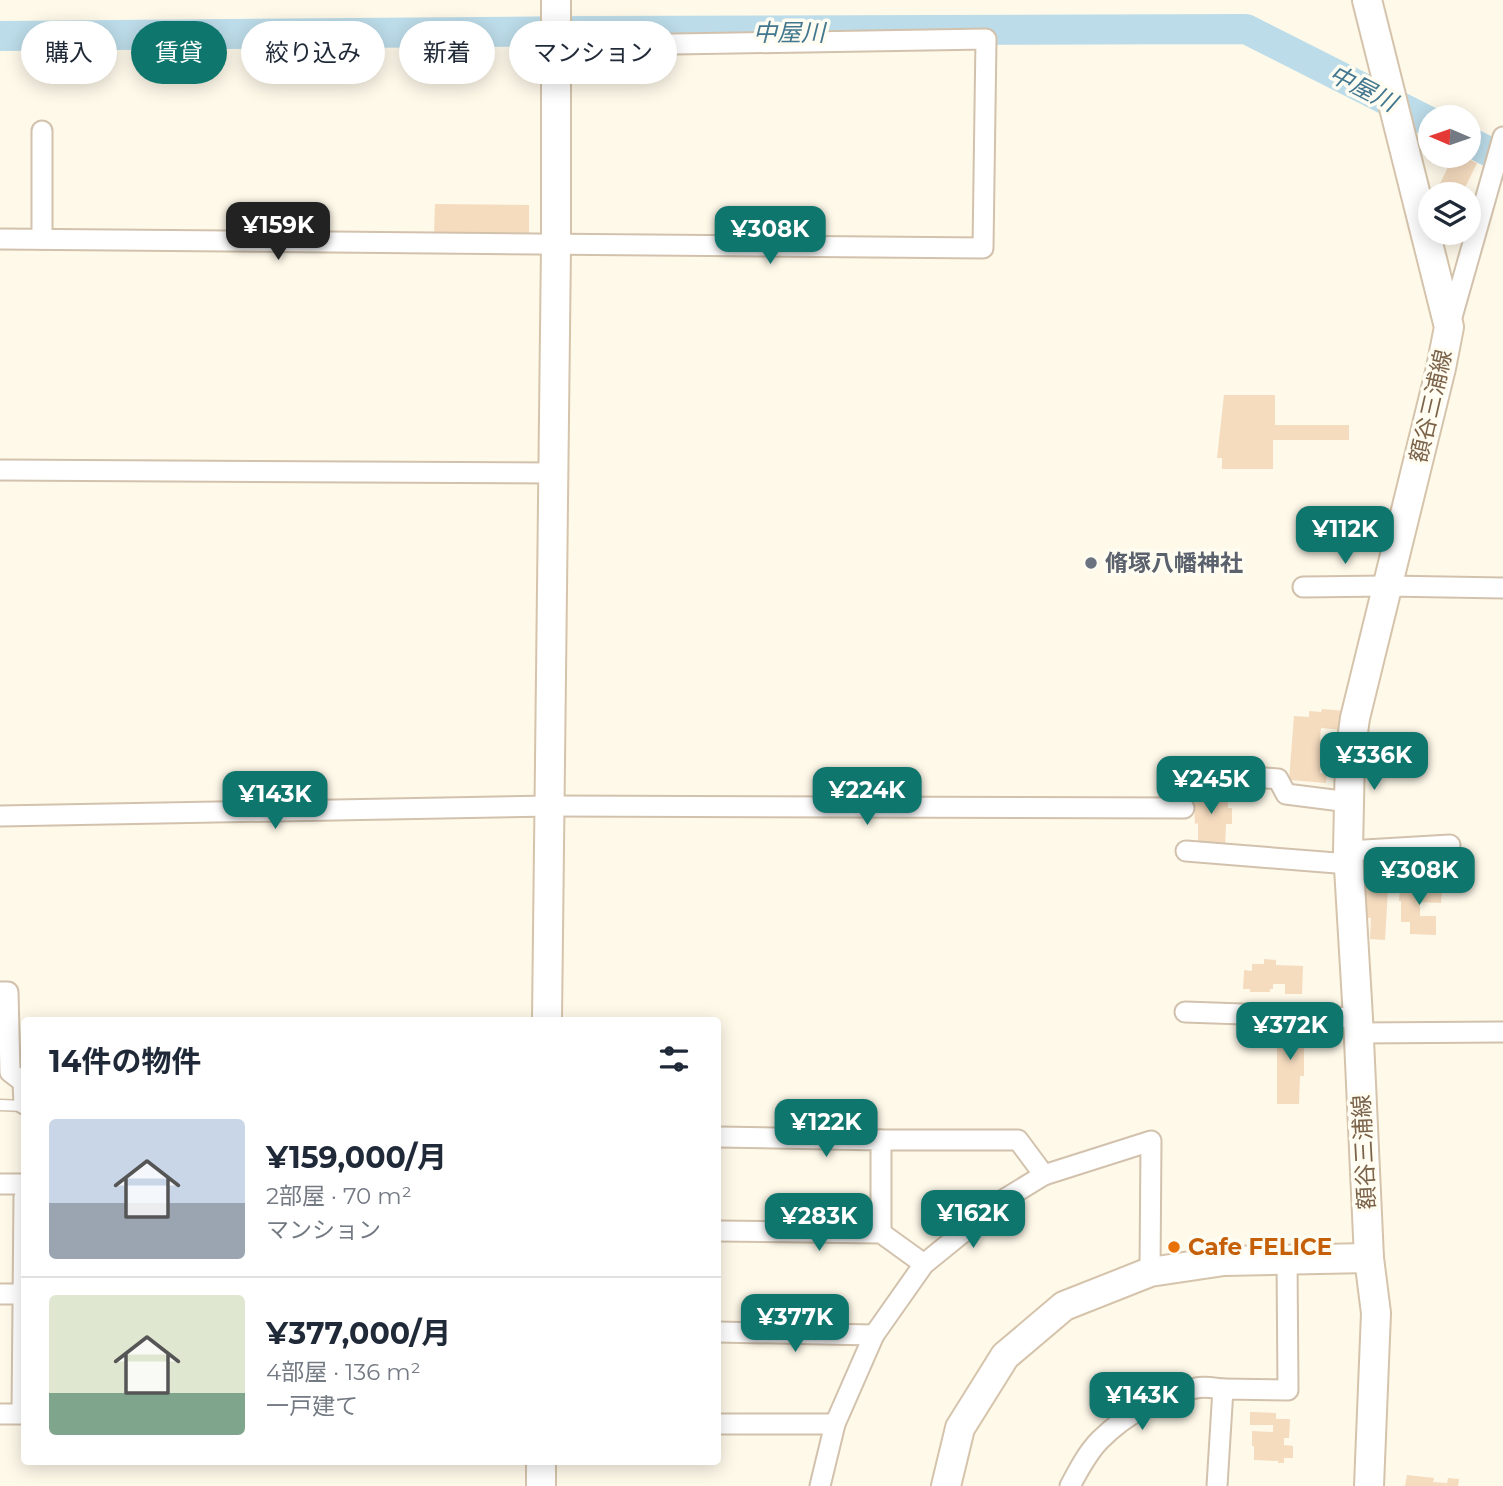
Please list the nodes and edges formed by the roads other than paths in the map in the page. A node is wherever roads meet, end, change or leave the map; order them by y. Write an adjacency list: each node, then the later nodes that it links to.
1 (1367, 0): 9 (street, 額谷三浦線)
2 (677, 30): 8 (street)
3 (556, 84): 8 (street)
4 (42, 131): 7 (street)
5 (1501, 142): 9 (street)
6 (0, 239): 7 (street)
7 (42, 239): 8 (street)
8 (556, 245): 11 (street)
9 (1449, 327): 12 (street, 額谷三浦線)
10 (0, 470): 11 (street)
11 (553, 473): 17 (street)
12 (1387, 586): 13 (street); 14 (street); 16 (street, 額谷三浦線)
13 (1303, 587)
14 (1503, 588)
15 (1184, 771): 16 (street)
16 (1349, 802): 22 (street, 額谷三浦線)
17 (550, 806): 18 (street); 19 (street); 25 (street)
18 (1184, 808)
19 (0, 816)
20 (1450, 845): 22 (street)
21 (1186, 851): 22 (street)
22 (1348, 857): 26 (street, 額谷三浦線)
23 (0, 992): 28 (street)
24 (1185, 1012): 26 (street)
25 (547, 1017)
26 (1359, 1026): 27 (street); 38 (street, 額谷三浦線)
27 (1503, 1032)
28 (21, 1080)
29 (0, 1105): 30 (lane)
30 (21, 1105)
31 (721, 1137): 32 (street)
32 (881, 1140): 33 (street); 37 (street)
33 (1044, 1175): 40 (street); 41 (street)
34 (0, 1184): 35 (street)
35 (21, 1184)
36 (721, 1231): 37 (street)
37 (881, 1233): 40 (street)
38 (1369, 1258): 39 (street); 57 (street, 額谷三浦線)
39 (1287, 1259): 41 (street); 46 (street)
40 (924, 1264): 45 (street)
41 (1150, 1272): 54 (street)
42 (0, 1294): 43 (street)
43 (21, 1294)
44 (721, 1332): 45 (street)
45 (874, 1335): 50 (street)
46 (1223, 1389): 55 (street); 56 (street)
47 (0, 1414): 48 (street)
48 (21, 1414)
49 (721, 1424): 50 (street)
50 (835, 1424): 53 (street)
51 (541, 1465): 52 (street)
52 (541, 1486)
53 (820, 1486)
54 (946, 1486)
55 (1070, 1486)
56 (1217, 1486)
57 (1369, 1486)

